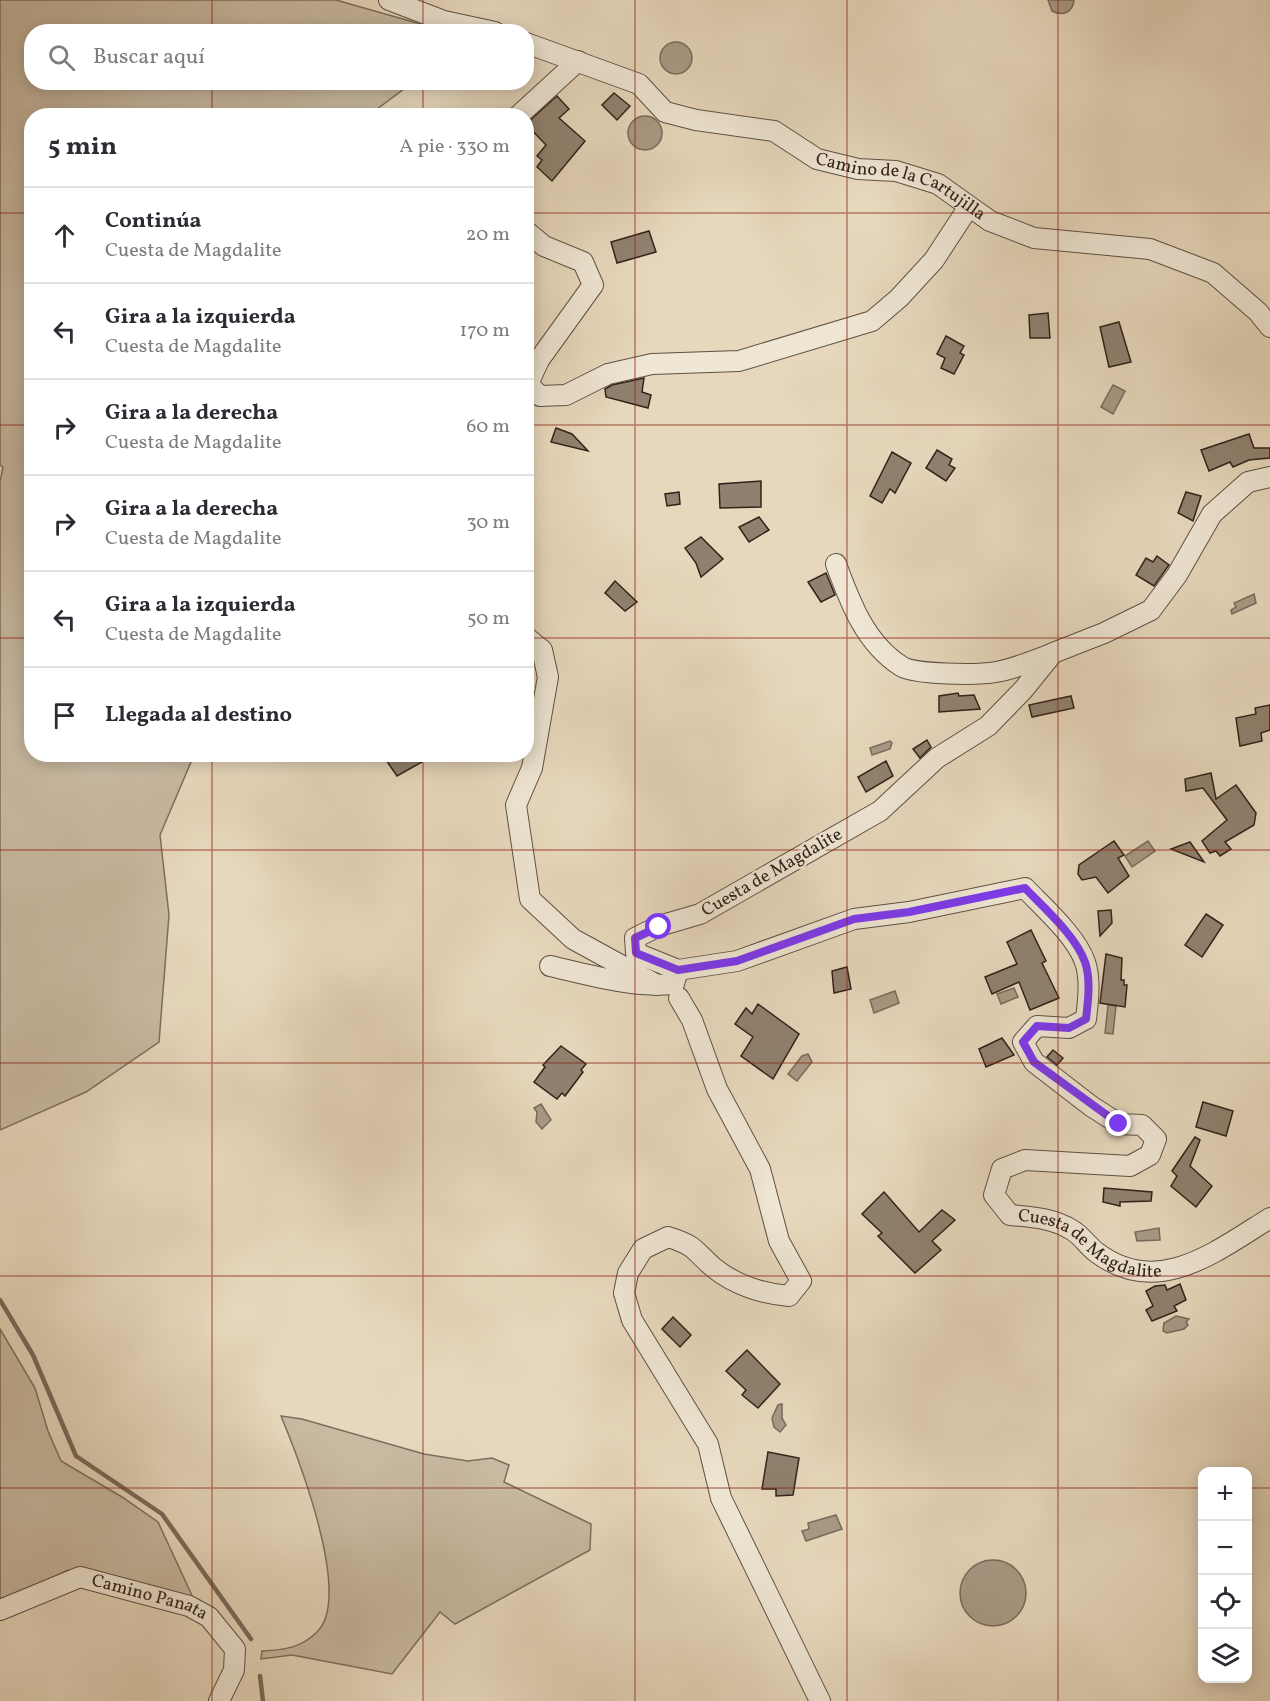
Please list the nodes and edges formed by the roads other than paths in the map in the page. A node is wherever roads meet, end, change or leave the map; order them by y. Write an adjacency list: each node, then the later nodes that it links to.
1 (389, 0): 2 (street)
2 (458, 24)
3 (534, 46): 4 (street, Camino de la Cartujilla)
4 (578, 61): 5 (street); 6 (street, Camino de la Cartujilla)
5 (527, 108)
6 (968, 208): 8 (street, Camino de la Cartujilla); 10 (street)
7 (534, 238): 9 (street)
8 (1270, 327)
9 (534, 371)
10 (534, 390)
11 (1270, 477): 14 (street, Cuesta de Magdalite)
12 (836, 564): 14 (street)
13 (534, 644): 15 (street)
14 (1053, 653): 18 (street, Cuesta de Magdalite)
15 (534, 757)
16 (533, 762): 19 (street)
17 (550, 966): 19 (street)
18 (678, 970): 19 (street); 21 (street, Cuesta de Magdalite)
19 (657, 985)
20 (679, 998): 24 (street)
21 (1270, 1218)
22 (0, 1610): 23 (street, Camino Panata)
23 (219, 1701)
24 (820, 1701)

